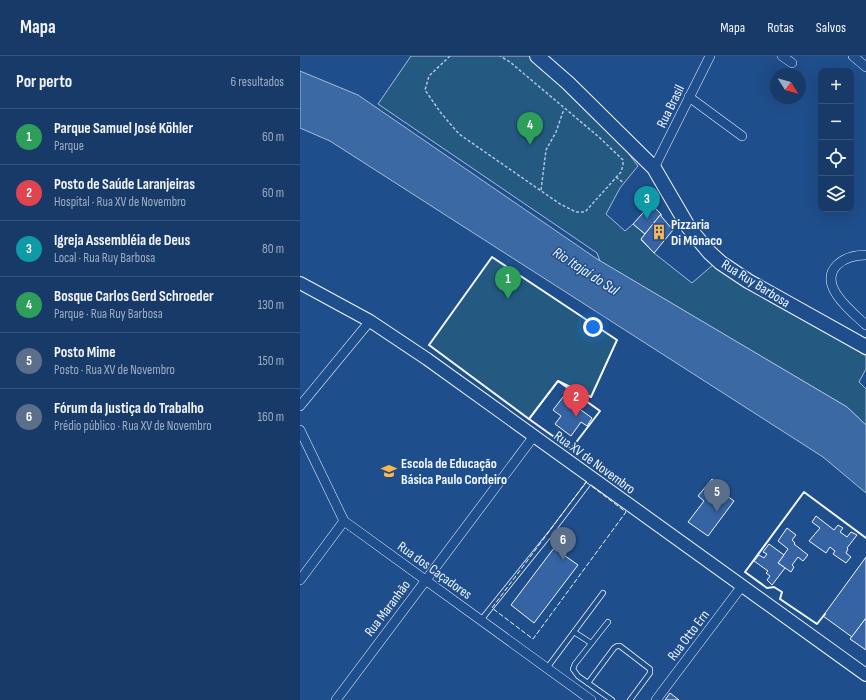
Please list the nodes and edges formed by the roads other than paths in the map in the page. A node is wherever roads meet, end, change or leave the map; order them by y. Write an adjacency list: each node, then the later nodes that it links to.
1 (537, 56): 9 (main road, Rua Ruy Barbosa)
2 (710, 56): 7 (street, Rua Brasil)
3 (782, 56): 5 (street)
4 (853, 56): 6 (street)
5 (792, 63)
6 (866, 67)
7 (689, 98): 8 (street); 9 (street, Rua Brasil)
8 (742, 136)
9 (654, 168): 14 (main road, Rua Ruy Barbosa)
10 (866, 255): 13 (street)
11 (300, 284): 12 (main road, Rua XV de Novembro)
12 (370, 321): 15 (street); 17 (main road, Rua XV de Novembro)
13 (866, 325)
14 (866, 347)
15 (300, 406)
16 (300, 430): 19 (street, Rua dos Caçadores)
17 (534, 436): 18 (main road, Rua XV de Novembro); 22 (street, Rua Maranhão)
18 (593, 478): 23 (main road, Rua XV de Novembro); 25 (lane)
19 (344, 521): 20 (street); 22 (street, Rua dos Caçadores)
20 (304, 567): 21 (street)
21 (300, 580)
22 (425, 580): 25 (street, Rua dos Caçadores); 32 (street, Rua Maranhão)
23 (742, 586): 30 (main road, Rua XV de Novembro); 36 (street, Rua Otto Ern)
24 (603, 592): 27 (lane)
25 (480, 620): 29 (street, Rua dos Caçadores)
26 (608, 622): 28 (lane)
27 (574, 632): 28 (lane); 29 (lane)
28 (591, 643): 31 (lane)
29 (547, 668): 33 (street, Rua dos Caçadores)
30 (866, 675)
31 (588, 683): 34 (lane); 35 (lane)
32 (336, 700)
33 (591, 700)
34 (612, 700)
35 (630, 700)
36 (656, 700)

